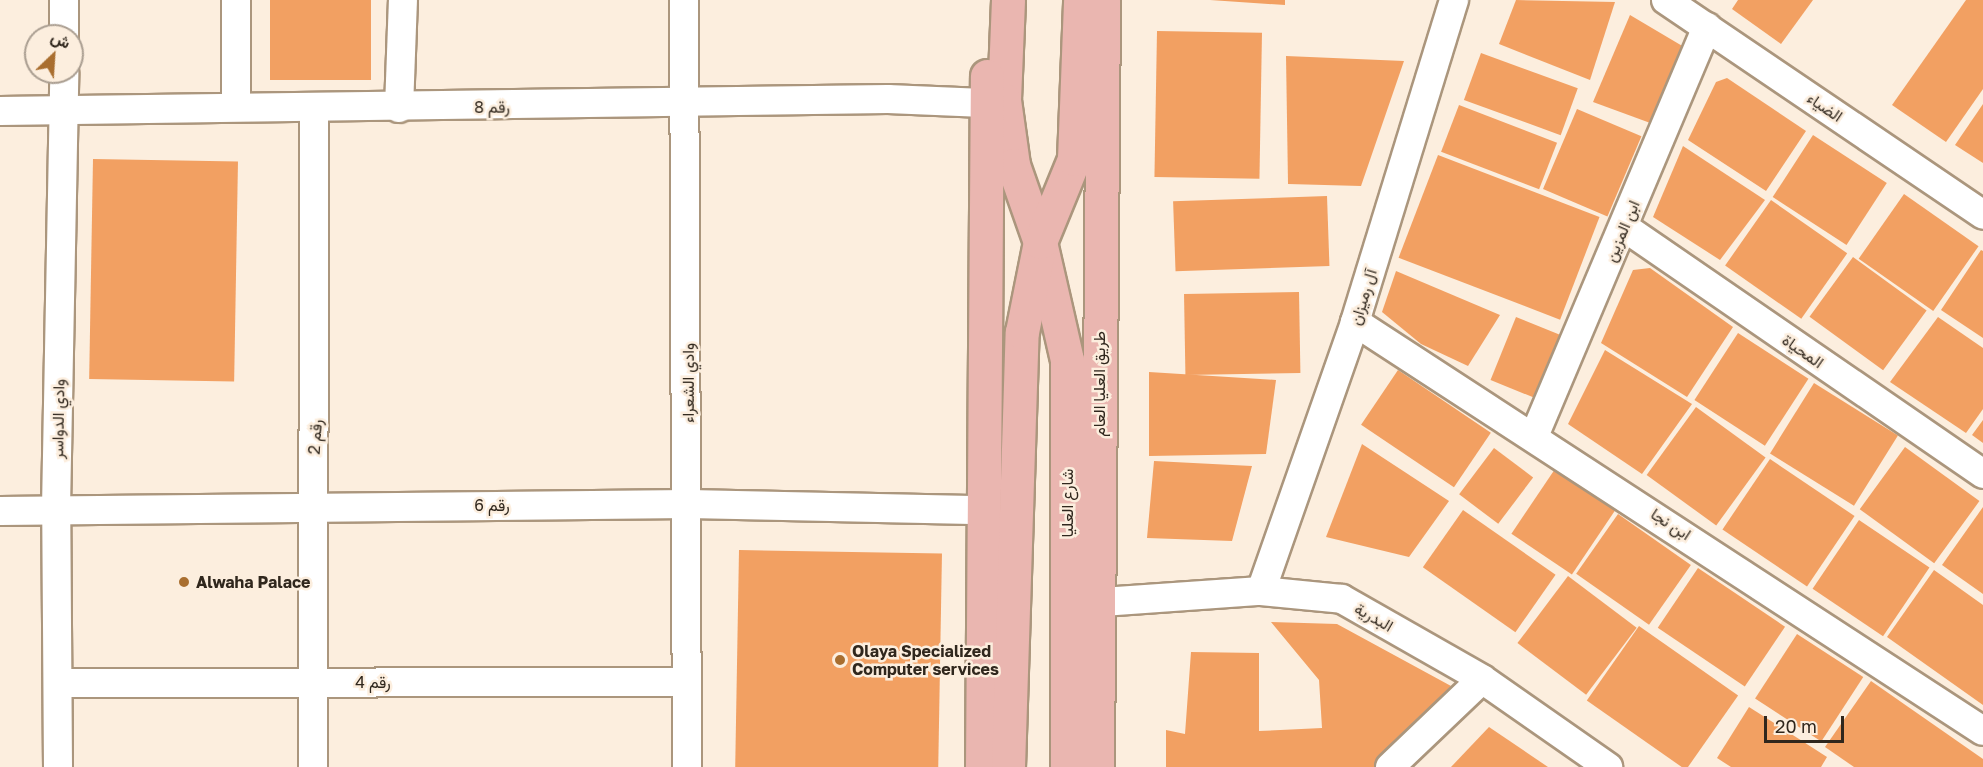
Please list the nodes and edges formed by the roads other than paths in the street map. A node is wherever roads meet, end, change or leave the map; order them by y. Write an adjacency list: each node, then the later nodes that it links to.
1 (63, 0): 11 (street)
2 (236, 0): 16 (street)
3 (403, 0): 18 (street)
4 (684, 0): 14 (street, وادي الشعراء)
5 (997, 0): 15 (main road)
6 (1008, 0): 23 (main road, شارع العليا)
7 (1080, 0): 23 (main road, شارع العليا)
8 (1103, 0): 33 (main road, طريق العليا العام)
9 (1454, 0): 24 (street, آل رميزان)
10 (1666, 0): 12 (street, الضياء)
11 (64, 24)
12 (1707, 27): 21 (street, الضياء); 22 (street, ابن المزين)
13 (64, 84): 20 (street, وادي الدواسر)
14 (687, 103): 15 (street, رقم 8); 18 (street, رقم 8); 27 (street, وادي الشعراء)
15 (984, 103): 30 (main road)
16 (236, 104): 17 (street, رقم 8); 20 (street, رقم 8)
17 (314, 108): 18 (street, رقم 8); 28 (street, رقم 2)
18 (399, 108)
19 (0, 111): 20 (street, رقم 8)
20 (65, 111): 29 (street, وادي الدواسر)
21 (1983, 214)
22 (1624, 226): 25 (street, ابن المزين); 26 (street, المحياة)
23 (1040, 242): 43 (main road, شارع العليا); 44 (main road, شارع العليا)
24 (1355, 322): 25 (street, ابن نجا); 32 (street, آل رميزان)
25 (1535, 435): 38 (street, ابن نجا)
26 (1983, 474)
27 (689, 504): 28 (street, رقم 6); 30 (street, رقم 6); 36 (street, وادي الشعراء)
28 (310, 506): 29 (street, رقم 6); 35 (street, رقم 2)
29 (56, 508): 31 (street, رقم 6); 37 (street, وادي الدواسر)
30 (984, 510): 42 (main road)
31 (0, 511)
32 (1261, 591): 33 (street, البدرية); 34 (street, البدرية)
33 (1102, 602): 45 (main road, طريق العليا العام)
34 (1482, 679): 46 (street); 47 (street, البدرية)
35 (312, 682): 36 (street, رقم 4); 37 (street, رقم 4); 40 (street, رقم 2)
36 (687, 682): 41 (street, وادي الشعراء)
37 (59, 683): 39 (street, وادي الدواسر)
38 (1983, 731)
39 (58, 767)
40 (313, 767)
41 (687, 767)
42 (982, 767)
43 (1008, 767)
44 (1067, 767)
45 (1097, 767)
46 (1390, 767)
47 (1608, 767)

